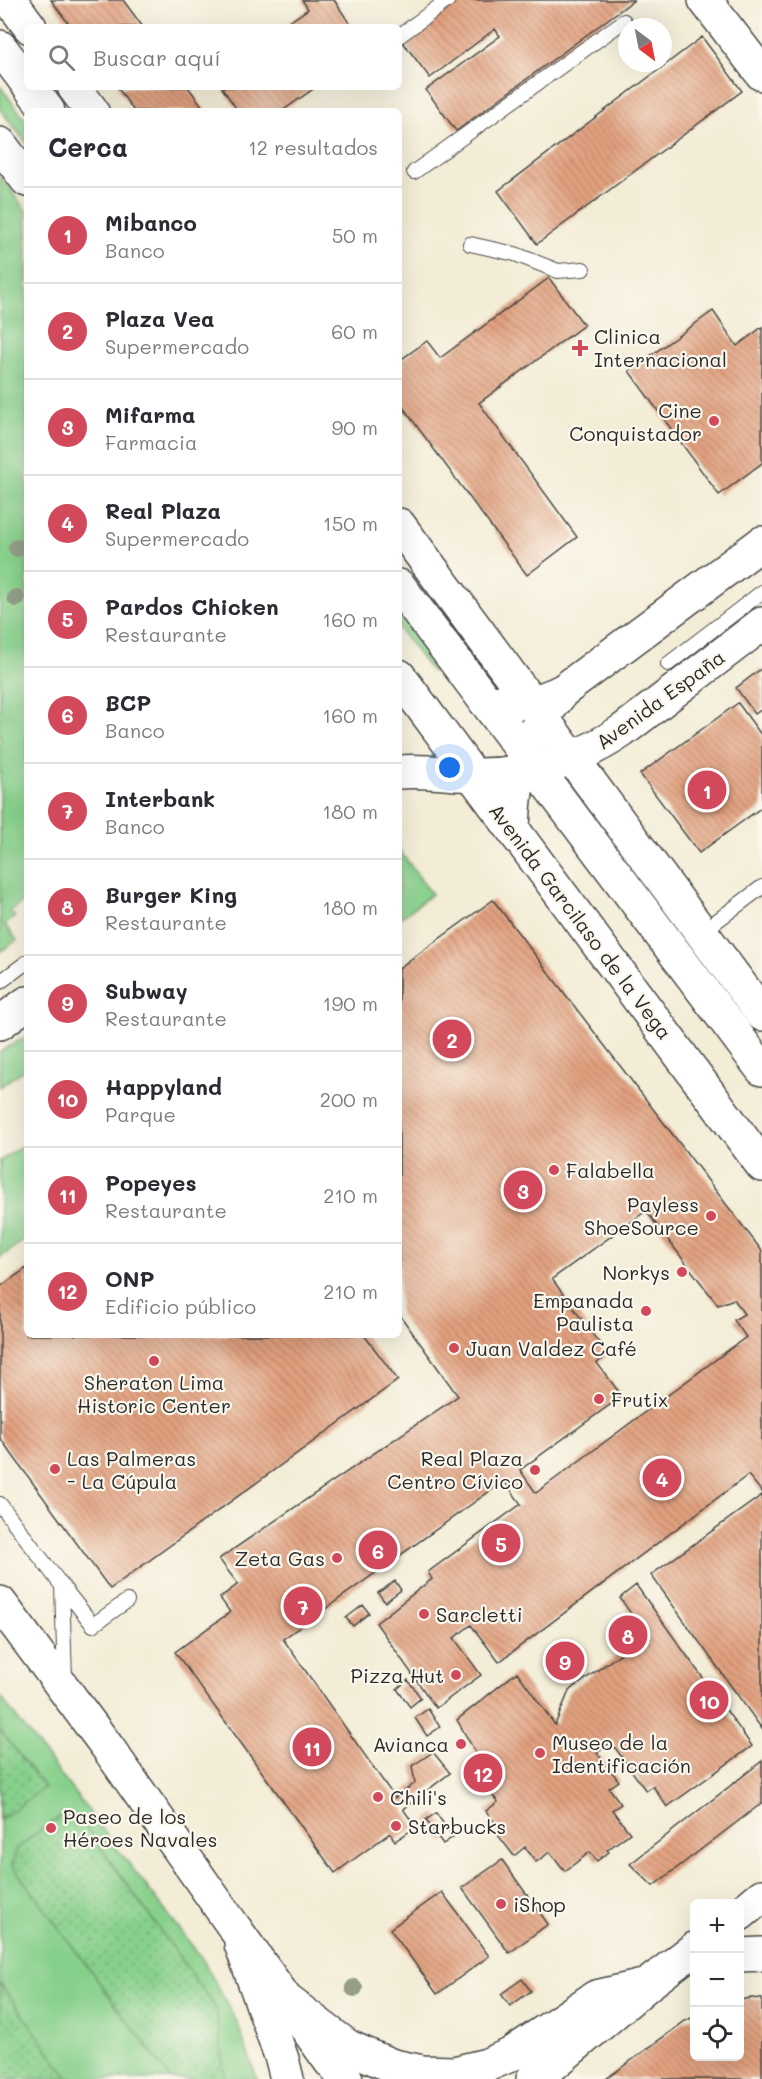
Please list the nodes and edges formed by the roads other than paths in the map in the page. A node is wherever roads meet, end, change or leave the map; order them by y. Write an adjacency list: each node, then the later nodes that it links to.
1 (10, 0): 4 (main road)
2 (448, 0): 6 (lane)
3 (705, 0): 8 (main road)
4 (28, 24)
5 (618, 25): 15 (lane)
6 (402, 34)
7 (0, 47): 9 (main road)
8 (762, 74)
9 (24, 79)
10 (32, 90): 12 (main road)
11 (76, 90): 13 (main road)
12 (46, 108)
13 (90, 108)
14 (0, 144): 16 (main road)
15 (414, 172)
16 (24, 176)
17 (470, 244): 18 (lane)
18 (583, 269)
19 (402, 529): 24 (main road)
20 (762, 543): 28 (main road)
21 (402, 590): 27 (main road)
22 (762, 592): 25 (lane)
23 (762, 624): 29 (main road, Avenida España)
24 (480, 635): 27 (main road); 28 (main road)
25 (668, 664)
26 (402, 680): 32 (main road, Avenida Garcilaso de la Vega)
27 (477, 690): 28 (main road); 30 (main road)
28 (536, 710): 29 (main road); 30 (main road)
29 (572, 759): 30 (main road, Avenida España); 35 (main road)
30 (527, 764): 32 (main road, Avenida España); 33 (main road); 41 (main road)
31 (402, 772): 32 (main road, Avenida España)
32 (472, 775): 33 (main road, Avenida Garcilaso de la Vega)
33 (513, 829): 42 (main road, Avenida Garcilaso de la Vega)
34 (762, 887): 35 (lane)
35 (702, 932): 39 (main road)
36 (24, 964): 37 (lane)
37 (0, 982)
38 (24, 1005): 40 (main road)
39 (762, 1014)
40 (0, 1023)
41 (762, 1069)
42 (762, 1165)
43 (0, 1504): 44 (lane)
44 (62, 1586): 45 (lane); 47 (lane)
45 (128, 1601)
46 (0, 1603): 47 (main road)
47 (65, 1691): 50 (main road)
48 (762, 1896): 49 (main road)
49 (744, 1911)
50 (236, 1930): 55 (main road); 56 (main road)
51 (690, 1953): 54 (main road)
52 (762, 1954): 53 (main road)
53 (744, 1955)
54 (669, 1973): 55 (main road); 58 (main road)
55 (289, 2002): 57 (main road)
56 (287, 2079)
57 (346, 2079)
58 (533, 2079)

